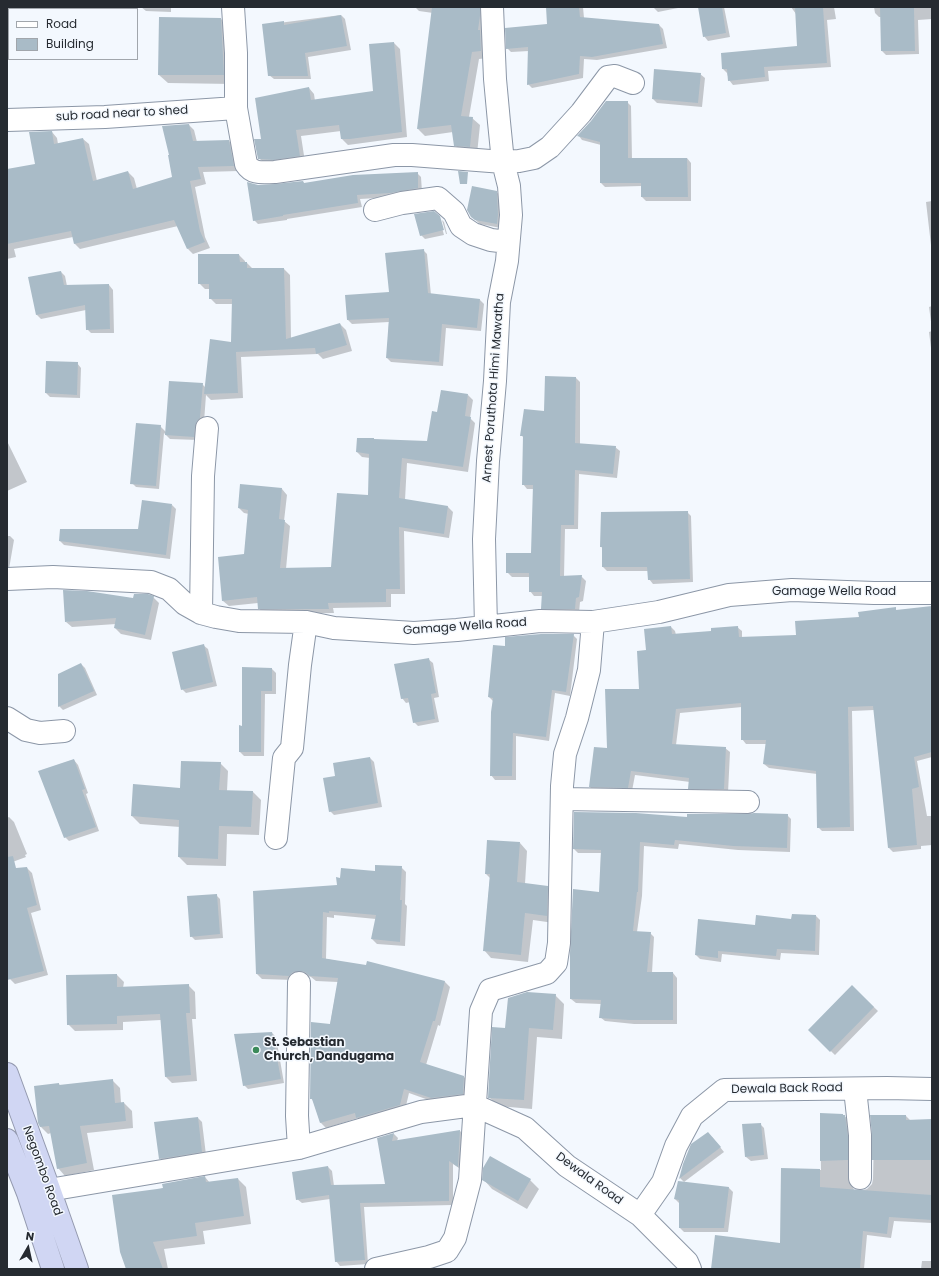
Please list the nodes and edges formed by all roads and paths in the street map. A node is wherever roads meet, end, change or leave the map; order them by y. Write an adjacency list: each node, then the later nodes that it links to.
1 (233, 7): 4 (street)
2 (492, 7): 6 (street, Arnest Poruthota Himi Mawatha)
3 (633, 83): 6 (street)
4 (236, 108): 5 (street, sub road near to shed); 6 (street)
5 (7, 120)
6 (503, 162): 8 (street, Arnest Poruthota Himi Mawatha)
7 (375, 210): 8 (street)
8 (508, 242): 15 (street, Arnest Poruthota Himi Mawatha)
9 (207, 428): 12 (street)
10 (7, 579): 12 (street, Gamage Wella Road)
11 (932, 593): 14 (street, Gamage Wella Road)
12 (201, 613): 13 (street, Gamage Wella Road)
13 (306, 622): 15 (street, Gamage Wella Road); 20 (street)
14 (592, 622): 15 (street, Gamage Wella Road); 18 (street)
15 (486, 627)
16 (7, 718): 17 (street)
17 (64, 731)
18 (562, 799): 19 (street); 25 (street)
19 (748, 802)
20 (276, 838)
21 (299, 983): 27 (street)
22 (7, 1074): 29 (highway, Negombo Road)
23 (855, 1088): 24 (street, Dewala Back Road); 28 (street); 31 (street, Dewala Back Road)
24 (932, 1090)
25 (474, 1105): 27 (street); 31 (street, Dewala Road); 34 (street)
26 (7, 1140): 30 (highway, Negombo Road)
27 (299, 1148): 29 (street)
28 (860, 1178)
29 (50, 1189): 30 (street); 33 (highway, Negombo Road)
30 (28, 1194): 32 (highway, Negombo Road)
31 (640, 1215): 35 (street, Dewala Road)
32 (53, 1269)
33 (77, 1269)
34 (376, 1269)
35 (690, 1269)

